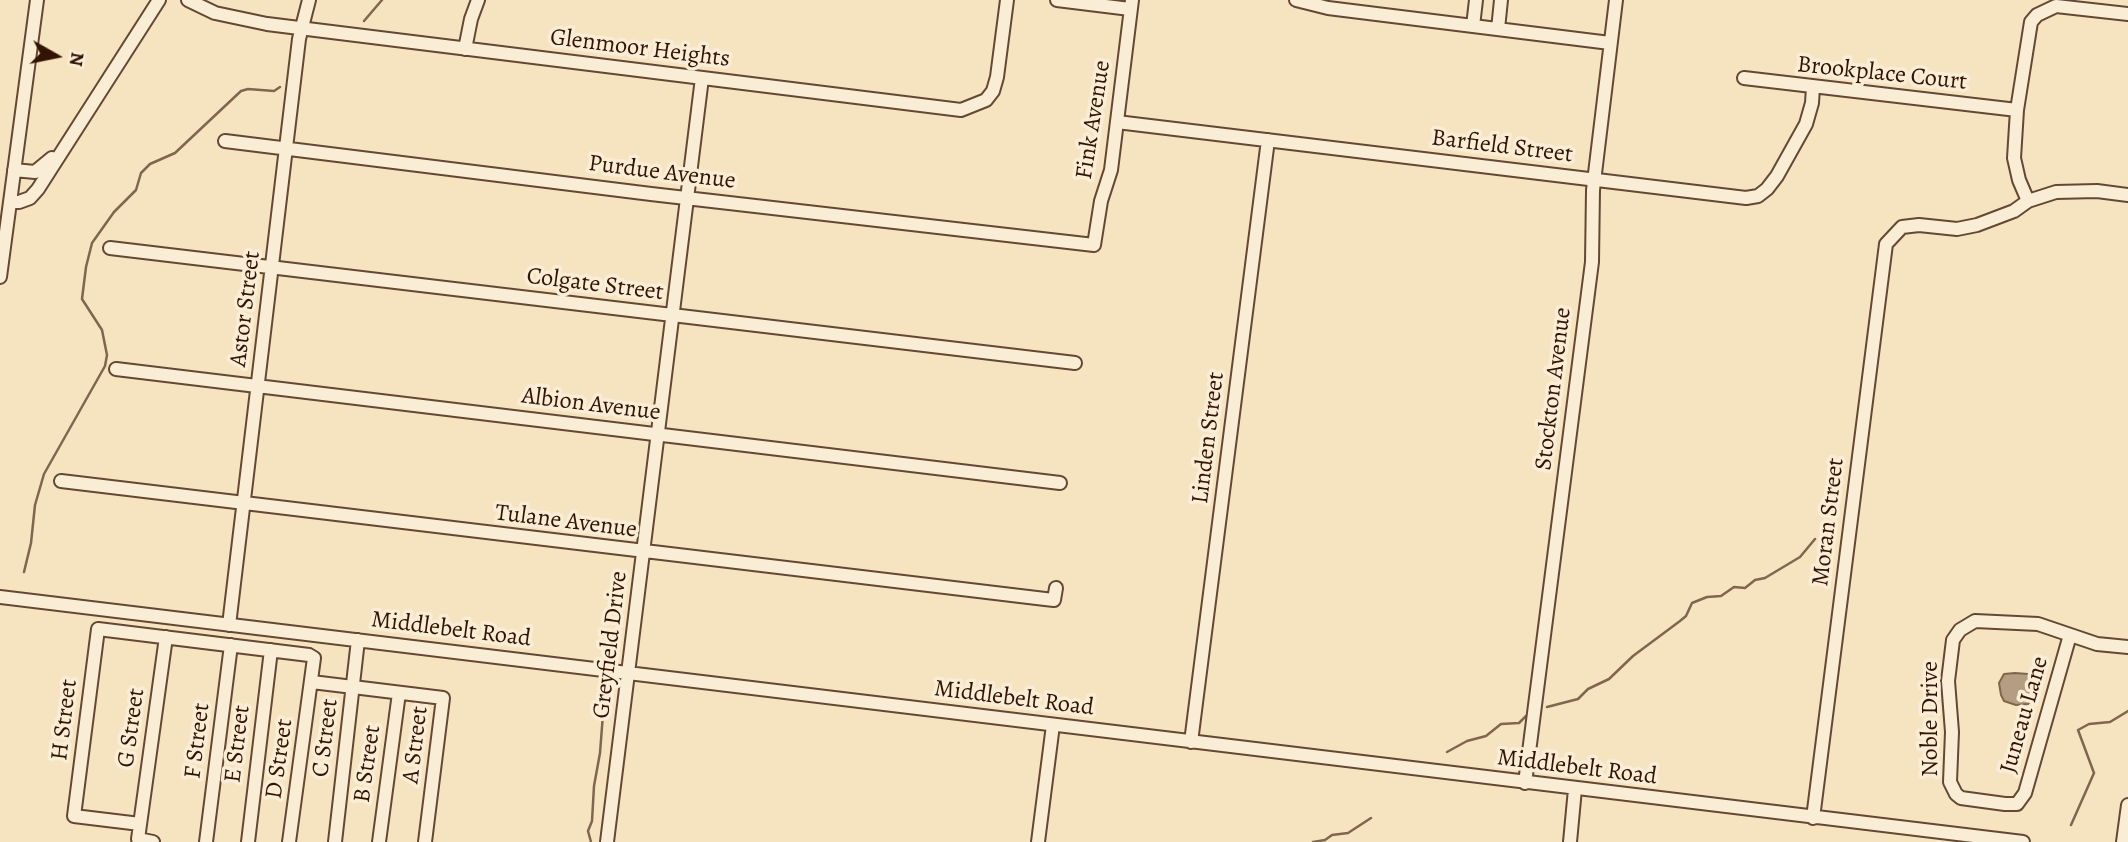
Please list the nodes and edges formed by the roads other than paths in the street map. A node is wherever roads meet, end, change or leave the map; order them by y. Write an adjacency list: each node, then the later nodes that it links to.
1 (37, 0): 28 (street)
2 (159, 0): 24 (street)
3 (188, 0): 15 (street, Glenmoor Heights)
4 (309, 0): 15 (street, Astor Street)
5 (478, 0): 18 (street)
6 (1007, 0): 19 (street, Glenmoor Heights)
7 (1057, 0): 12 (street)
8 (1296, 0): 14 (street)
9 (1476, 0): 14 (street)
10 (1502, 0): 16 (street)
11 (1616, 0): 17 (street, Stockton Avenue)
12 (1131, 5): 23 (street, Fink Avenue)
13 (2128, 14): 22 (street)
14 (1473, 26): 16 (street)
15 (301, 28): 18 (street, Glenmoor Heights); 27 (street, Astor Street)
16 (1498, 29): 17 (street)
17 (1610, 43): 29 (street, Stockton Avenue)
18 (465, 49): 19 (street, Glenmoor Heights)
19 (702, 78): 31 (street, Greyfield Drive)
20 (1744, 78): 21 (street, Brookplace Court)
21 (1813, 87): 22 (street, Brookplace Court); 29 (street, Barfield Street)
22 (2017, 110): 32 (street)
23 (1117, 122): 25 (street, Barfield Street); 34 (street, Fink Avenue)
24 (72, 134): 28 (street); 33 (street)
25 (1268, 140): 29 (street, Barfield Street); 61 (street, Linden Street)
26 (225, 141): 27 (street, Purdue Avenue)
27 (286, 149): 31 (street, Purdue Avenue); 36 (street, Astor Street)
28 (14, 170): 33 (street)
29 (1594, 179): 62 (street, Stockton Avenue)
30 (2128, 195): 32 (street)
31 (686, 197): 34 (street, Purdue Avenue); 38 (street, Greyfield Drive)
32 (2028, 201): 66 (street, Moran Street)
33 (10, 202): 37 (street)
34 (1094, 245)
35 (110, 248): 36 (street, Colgate Street)
36 (272, 268): 38 (street, Colgate Street); 41 (street, Astor Street)
37 (0, 276)
38 (671, 316): 39 (street, Colgate Street); 42 (street, Greyfield Drive)
39 (1075, 363)
40 (116, 369): 41 (street, Albion Avenue)
41 (258, 386): 42 (street, Albion Avenue); 45 (street, Astor Street)
42 (657, 434): 44 (street, Albion Avenue); 46 (street, Greyfield Drive)
43 (61, 481): 45 (street, Tulane Avenue)
44 (1060, 483)
45 (243, 503): 46 (street, Tulane Avenue); 49 (street, Astor Street)
46 (643, 552): 47 (street, Tulane Avenue); 56 (street, Greyfield Drive)
47 (1056, 589)
48 (0, 597): 49 (street, Middlebelt Road)
49 (229, 625): 52 (street, Middlebelt Road)
50 (2070, 635): 54 (street, Noble Drive); 64 (street, Juneau Lane); 64 (street, Noble Drive)
51 (166, 637): 53 (street); 67 (street, G Street); 67 (street, H Street)
52 (358, 640): 56 (street, Middlebelt Road); 58 (street, C Street)
53 (231, 645): 55 (street); 69 (street, F Street)
54 (2128, 647)
55 (271, 650): 57 (street); 70 (street, E Street)
56 (629, 673): 60 (street, Middlebelt Road); 75 (street, Greyfield Drive)
57 (312, 682): 58 (street, A Street); 71 (street, D Street)
58 (354, 687): 59 (street, A Street); 72 (street, C Street)
59 (399, 693): 73 (street, B Street); 74 (street, A Street)
60 (1053, 725): 61 (street, Middlebelt Road); 76 (street)
61 (1191, 742): 62 (street, Middlebelt Road)
62 (1525, 783): 63 (street, Middlebelt Road)
63 (1575, 789): 66 (street, Middlebelt Road); 77 (street)
64 (2017, 804)
65 (2128, 805): 79 (street)
66 (1813, 818): 78 (street, Middlebelt Road)
67 (140, 824): 68 (street)
68 (153, 842)
69 (206, 842)
70 (248, 842)
71 (289, 842)
72 (335, 842)
73 (379, 842)
74 (425, 842)
75 (607, 842)
76 (1038, 842)
77 (1570, 842)
78 (2023, 842)
79 (2123, 842)

